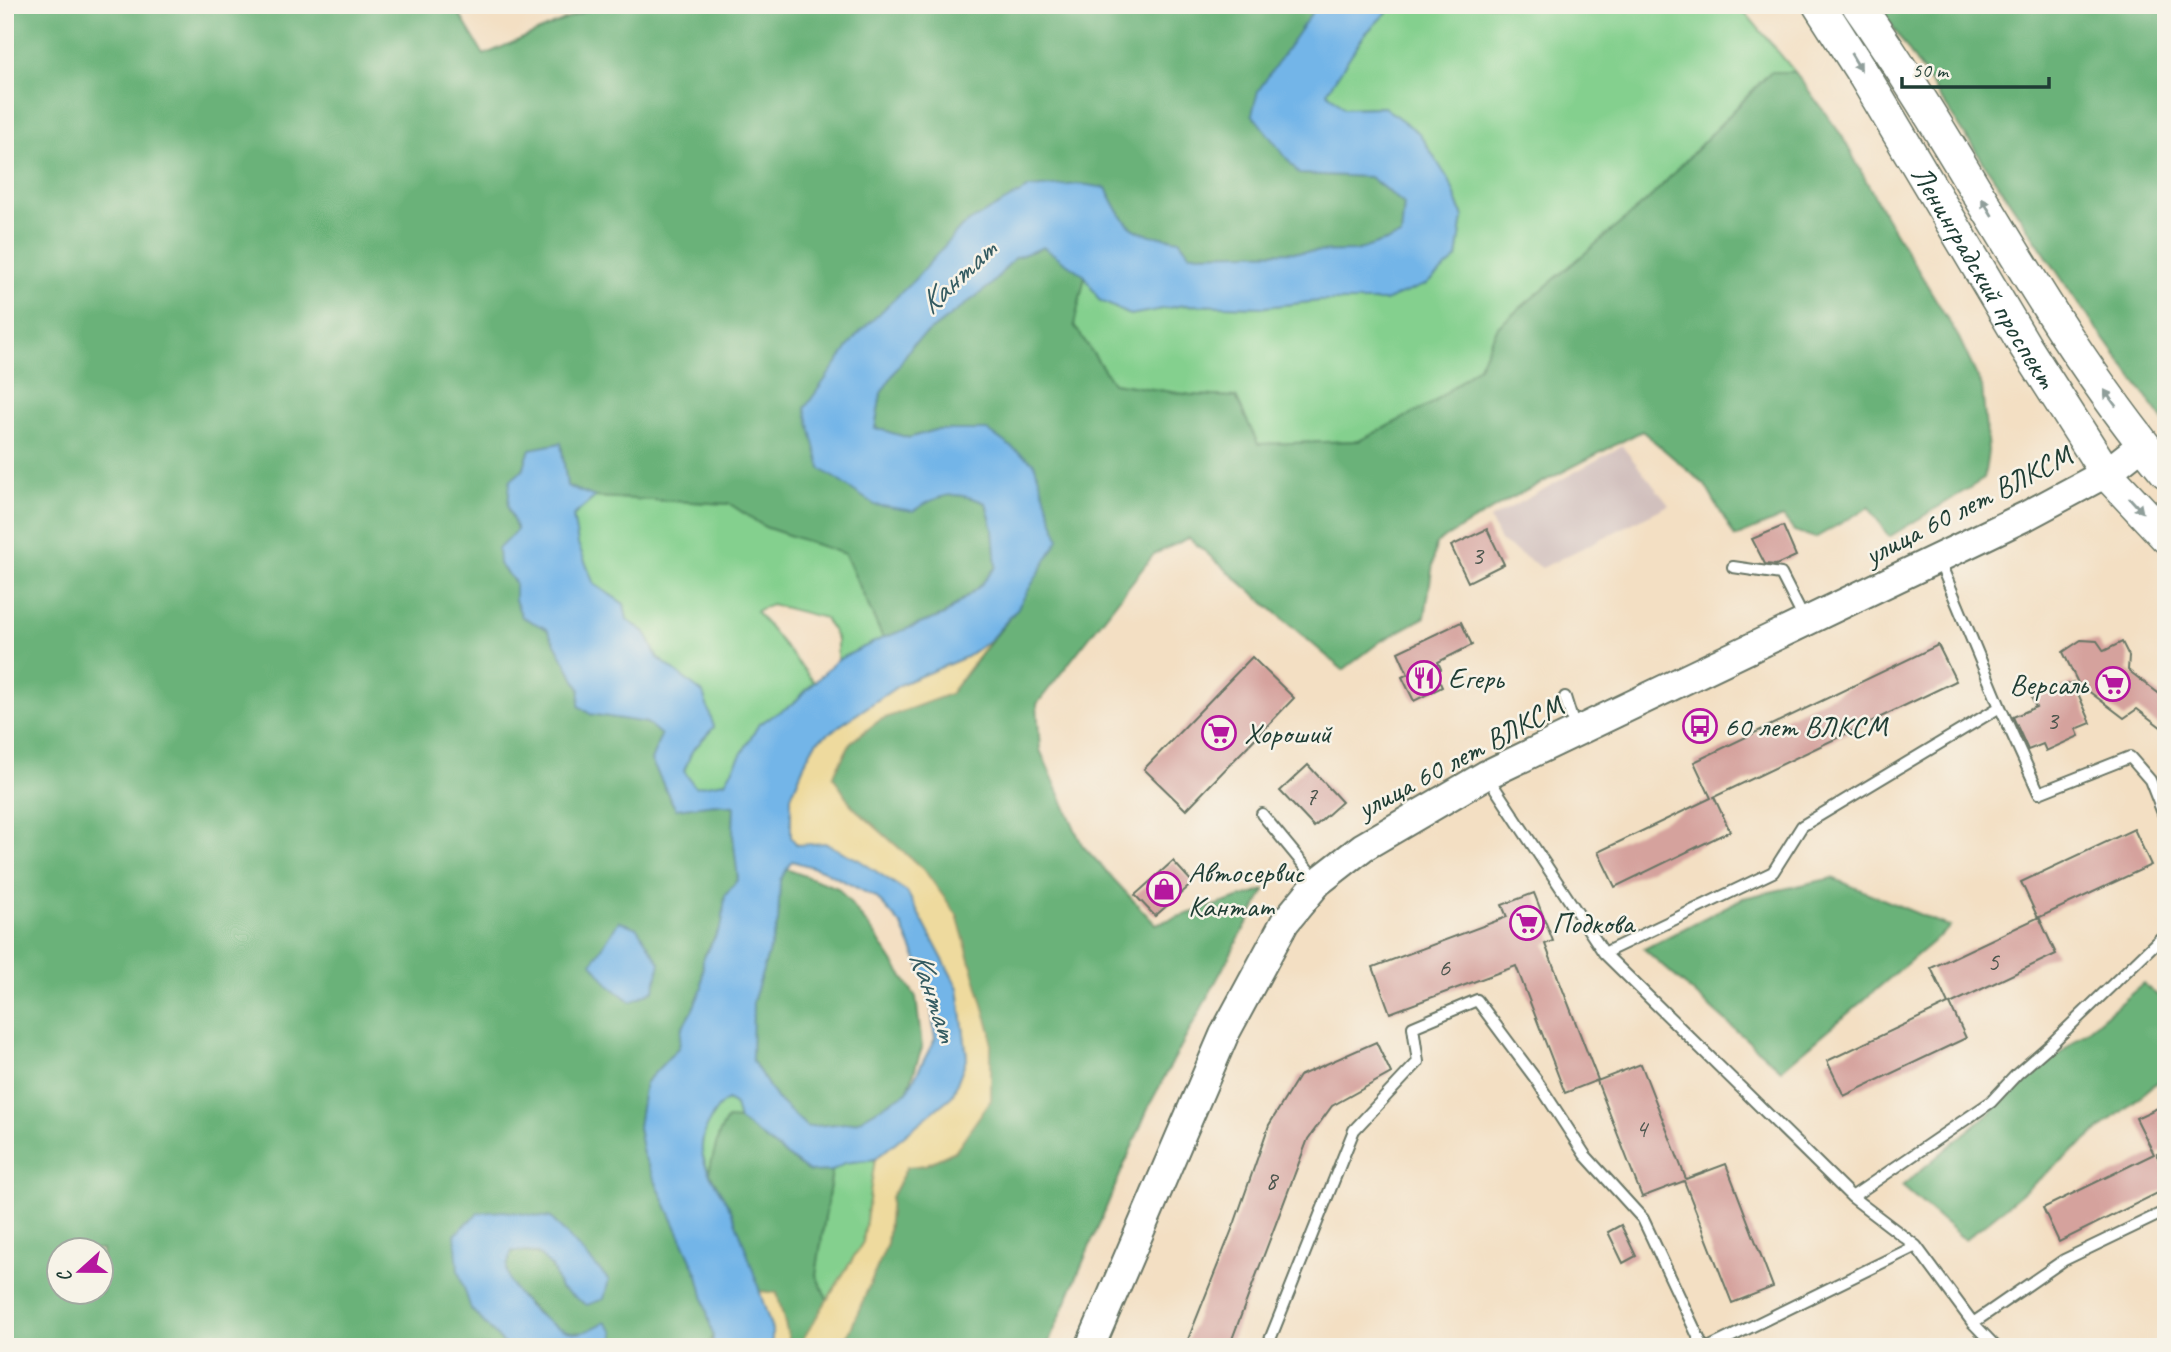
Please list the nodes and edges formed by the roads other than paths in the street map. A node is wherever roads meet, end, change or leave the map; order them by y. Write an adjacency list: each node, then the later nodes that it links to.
1 (1819, 5): 5 (main road, Ленинградский проспект, one-way to 5)
2 (1857, 5): 3 (main road, Ленинградский проспект, one-way to 2)
3 (2143, 444): 4 (main road, Ленинградский проспект); 5 (street, улица 60 лет ВЛКСМ)
4 (2166, 472)
5 (2106, 473): 6 (main road, Ленинградский проспект, one-way to 6); 7 (street, улица 60 лет ВЛКСМ)
6 (2166, 537)
7 (1938, 558): 9 (street, улица 60 лет ВЛКСМ); 11 (lane)
8 (1733, 567): 9 (lane)
9 (1806, 622): 12 (street, улица 60 лет ВЛКСМ)
10 (1565, 697): 12 (lane)
11 (2000, 707): 15 (lane); 18 (lane)
12 (1576, 732): 13 (street, улица 60 лет ВЛКСМ)
13 (1486, 775): 16 (street, улица 60 лет ВЛКСМ); 18 (lane)
14 (1262, 814): 16 (lane)
15 (2166, 821)
16 (1318, 882): 23 (street, улица 60 лет ВЛКСМ)
17 (2166, 933): 19 (lane)
18 (1604, 953): 19 (lane)
19 (1852, 1197): 21 (lane)
20 (2166, 1211): 22 (lane)
21 (1916, 1246): 22 (lane); 26 (lane)
22 (1973, 1323): 27 (lane)
23 (1090, 1347)
24 (1268, 1347): 25 (lane)
25 (1703, 1347)
26 (1710, 1347)
27 (1996, 1347)

